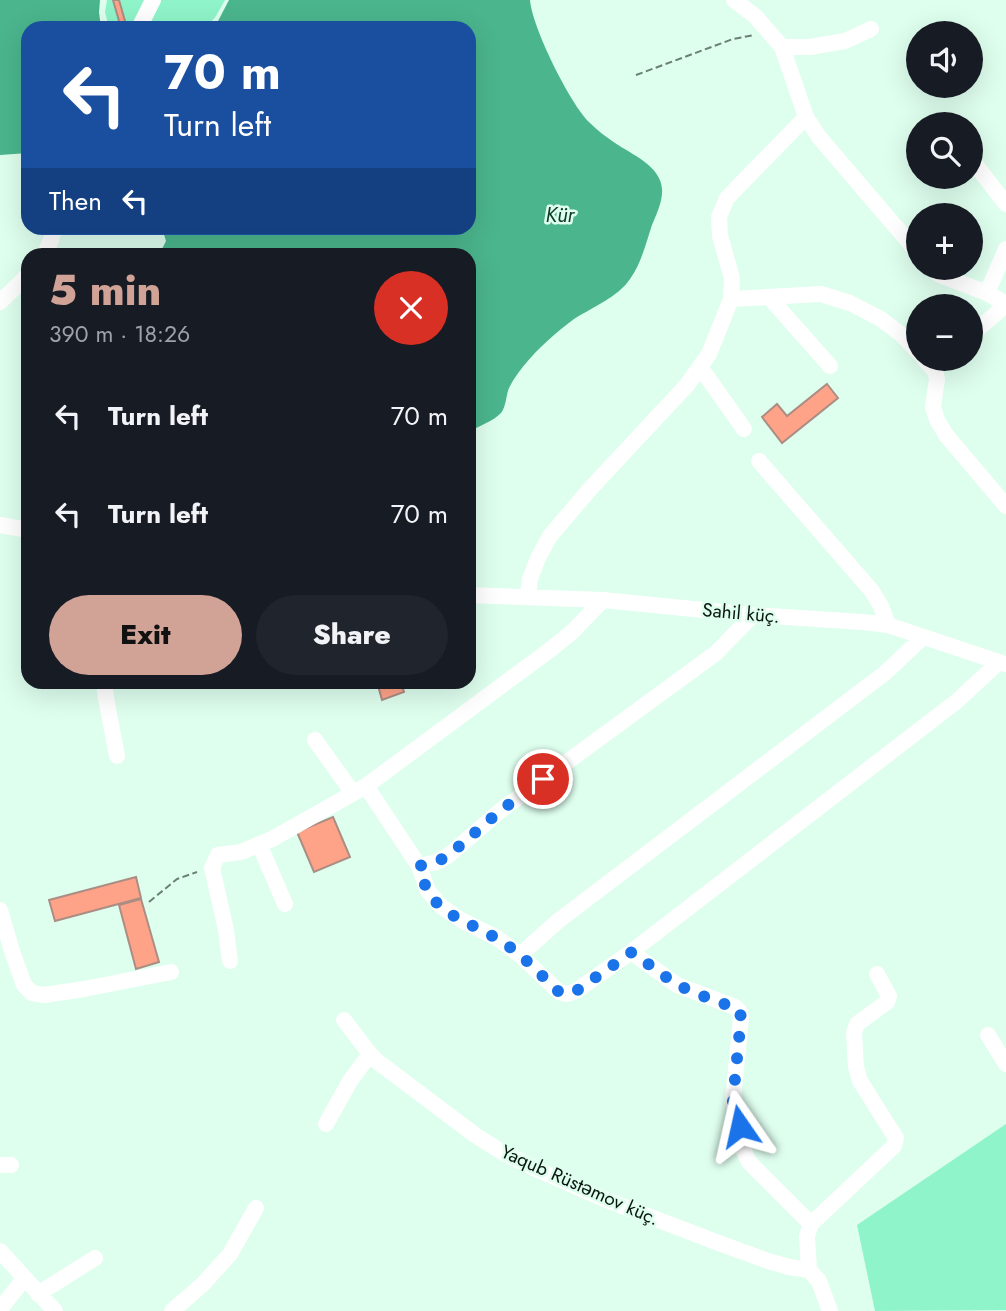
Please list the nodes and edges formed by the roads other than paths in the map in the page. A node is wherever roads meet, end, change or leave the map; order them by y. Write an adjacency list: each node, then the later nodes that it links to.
1 (153, 0): 3 (street)
2 (734, 0): 5 (street)
3 (142, 21)
4 (871, 29): 5 (street)
5 (782, 47): 6 (street)
6 (806, 117): 9 (street); 15 (street)
7 (983, 174): 8 (street)
8 (1006, 204)
9 (906, 239)
10 (1006, 249): 13 (street)
11 (953, 280): 13 (street)
12 (21, 282): 16 (street)
13 (987, 293): 17 (street)
14 (769, 297): 15 (street); 19 (street); 21 (street)
15 (731, 299): 20 (street)
16 (0, 302)
17 (1006, 304): 18 (street)
18 (983, 324)
19 (906, 339)
20 (700, 366): 23 (street); 29 (street)
21 (830, 366)
22 (932, 371): 25 (street)
23 (744, 429)
24 (759, 461): 32 (street)
25 (1006, 506)
26 (0, 525): 27 (street)
27 (21, 529)
28 (476, 595): 29 (street, Sahil küç.)
29 (528, 596): 30 (street, Sahil küç.)
30 (603, 600): 31 (street, Sahil küç.); 38 (street)
31 (753, 615): 32 (street, Sahil küç.); 40 (street)
32 (888, 625): 33 (street, Sahil küç.)
33 (922, 638): 34 (street, Sahil küç.); 44 (street)
34 (1002, 664): 43 (street)
35 (105, 689): 37 (street)
36 (315, 740): 38 (street)
37 (117, 756)
38 (360, 790): 39 (street); 40 (street)
39 (258, 844): 41 (street); 45 (street)
40 (419, 866): 44 (street)
41 (285, 904)
42 (0, 910): 46 (street)
43 (632, 952): 44 (street); 54 (street)
44 (520, 955)
45 (230, 961)
46 (171, 972)
47 (877, 974): 54 (street)
48 (344, 1020): 50 (street, Yaqub Rüstəmov küç.)
49 (988, 1035): 51 (street)
50 (370, 1054): 52 (street); 57 (street, Yaqub Rüstəmov küç.)
51 (1006, 1064)
52 (326, 1124)
53 (256, 1208): 62 (street)
54 (811, 1224): 57 (street)
55 (0, 1251): 58 (street)
56 (96, 1258): 59 (street)
57 (809, 1270): 63 (street)
58 (24, 1279): 59 (street); 60 (street)
59 (38, 1294): 61 (street)
60 (0, 1309)
61 (55, 1311)
62 (172, 1311)
63 (830, 1311)

